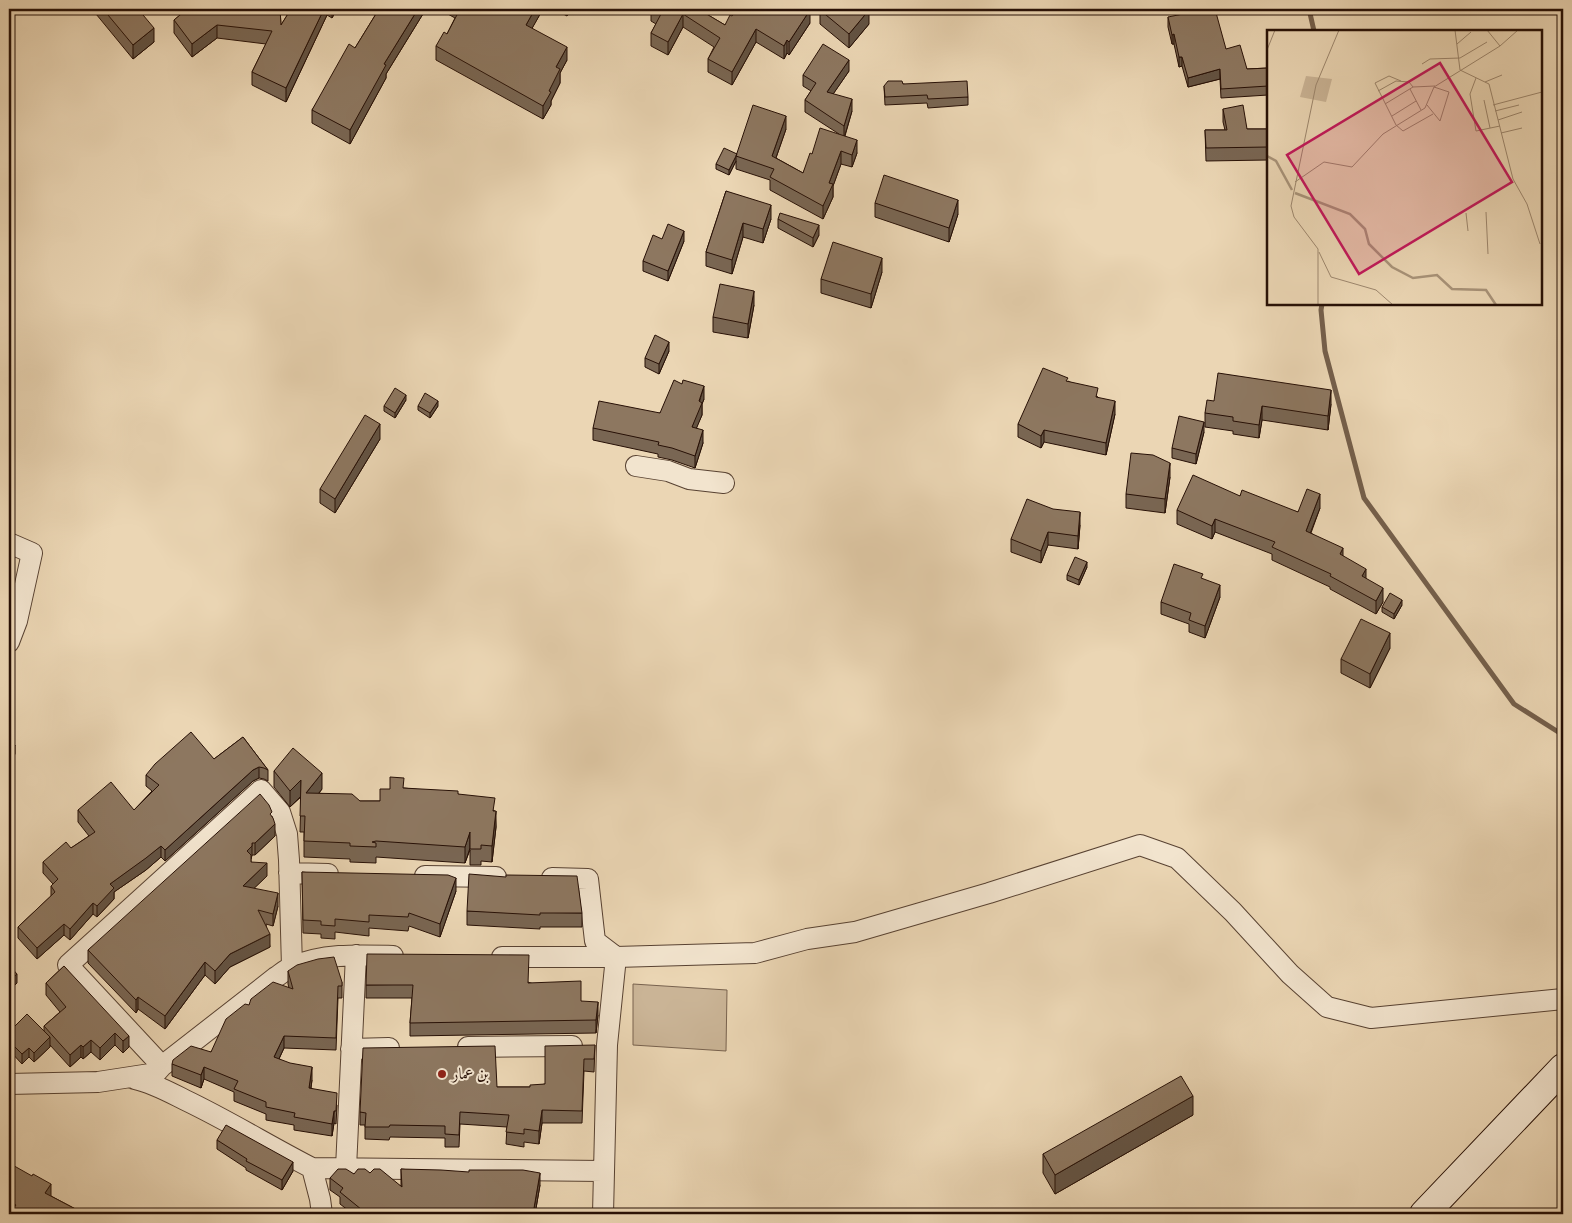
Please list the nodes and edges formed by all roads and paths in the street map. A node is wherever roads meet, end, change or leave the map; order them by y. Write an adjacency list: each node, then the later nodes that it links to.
1 (636, 466): 2 (street)
2 (724, 483)
3 (9, 544): 4 (street)
4 (9, 642)
5 (290, 873): 6 (street); 14 (street); 20 (street)
6 (349, 874)
7 (409, 876): 8 (street)
8 (519, 878)
9 (539, 878): 13 (street)
10 (356, 955): 11 (street); 14 (street); 19 (street)
11 (414, 956)
12 (482, 956): 13 (street)
13 (616, 957): 15 (street); 16 (street)
14 (292, 967): 20 (street)
15 (1563, 999)
16 (607, 1046): 18 (street); 27 (street)
17 (410, 1048): 19 (street)
18 (450, 1048)
19 (351, 1049): 26 (street)
20 (162, 1066): 22 (street); 23 (street)
21 (1563, 1068): 30 (street)
22 (128, 1078): 23 (street); 24 (street)
23 (148, 1082): 25 (street)
24 (9, 1084)
25 (312, 1168): 26 (street); 28 (street)
26 (346, 1168): 27 (street)
27 (604, 1171): 29 (street)
28 (322, 1214)
29 (603, 1214)
30 (1424, 1214)

